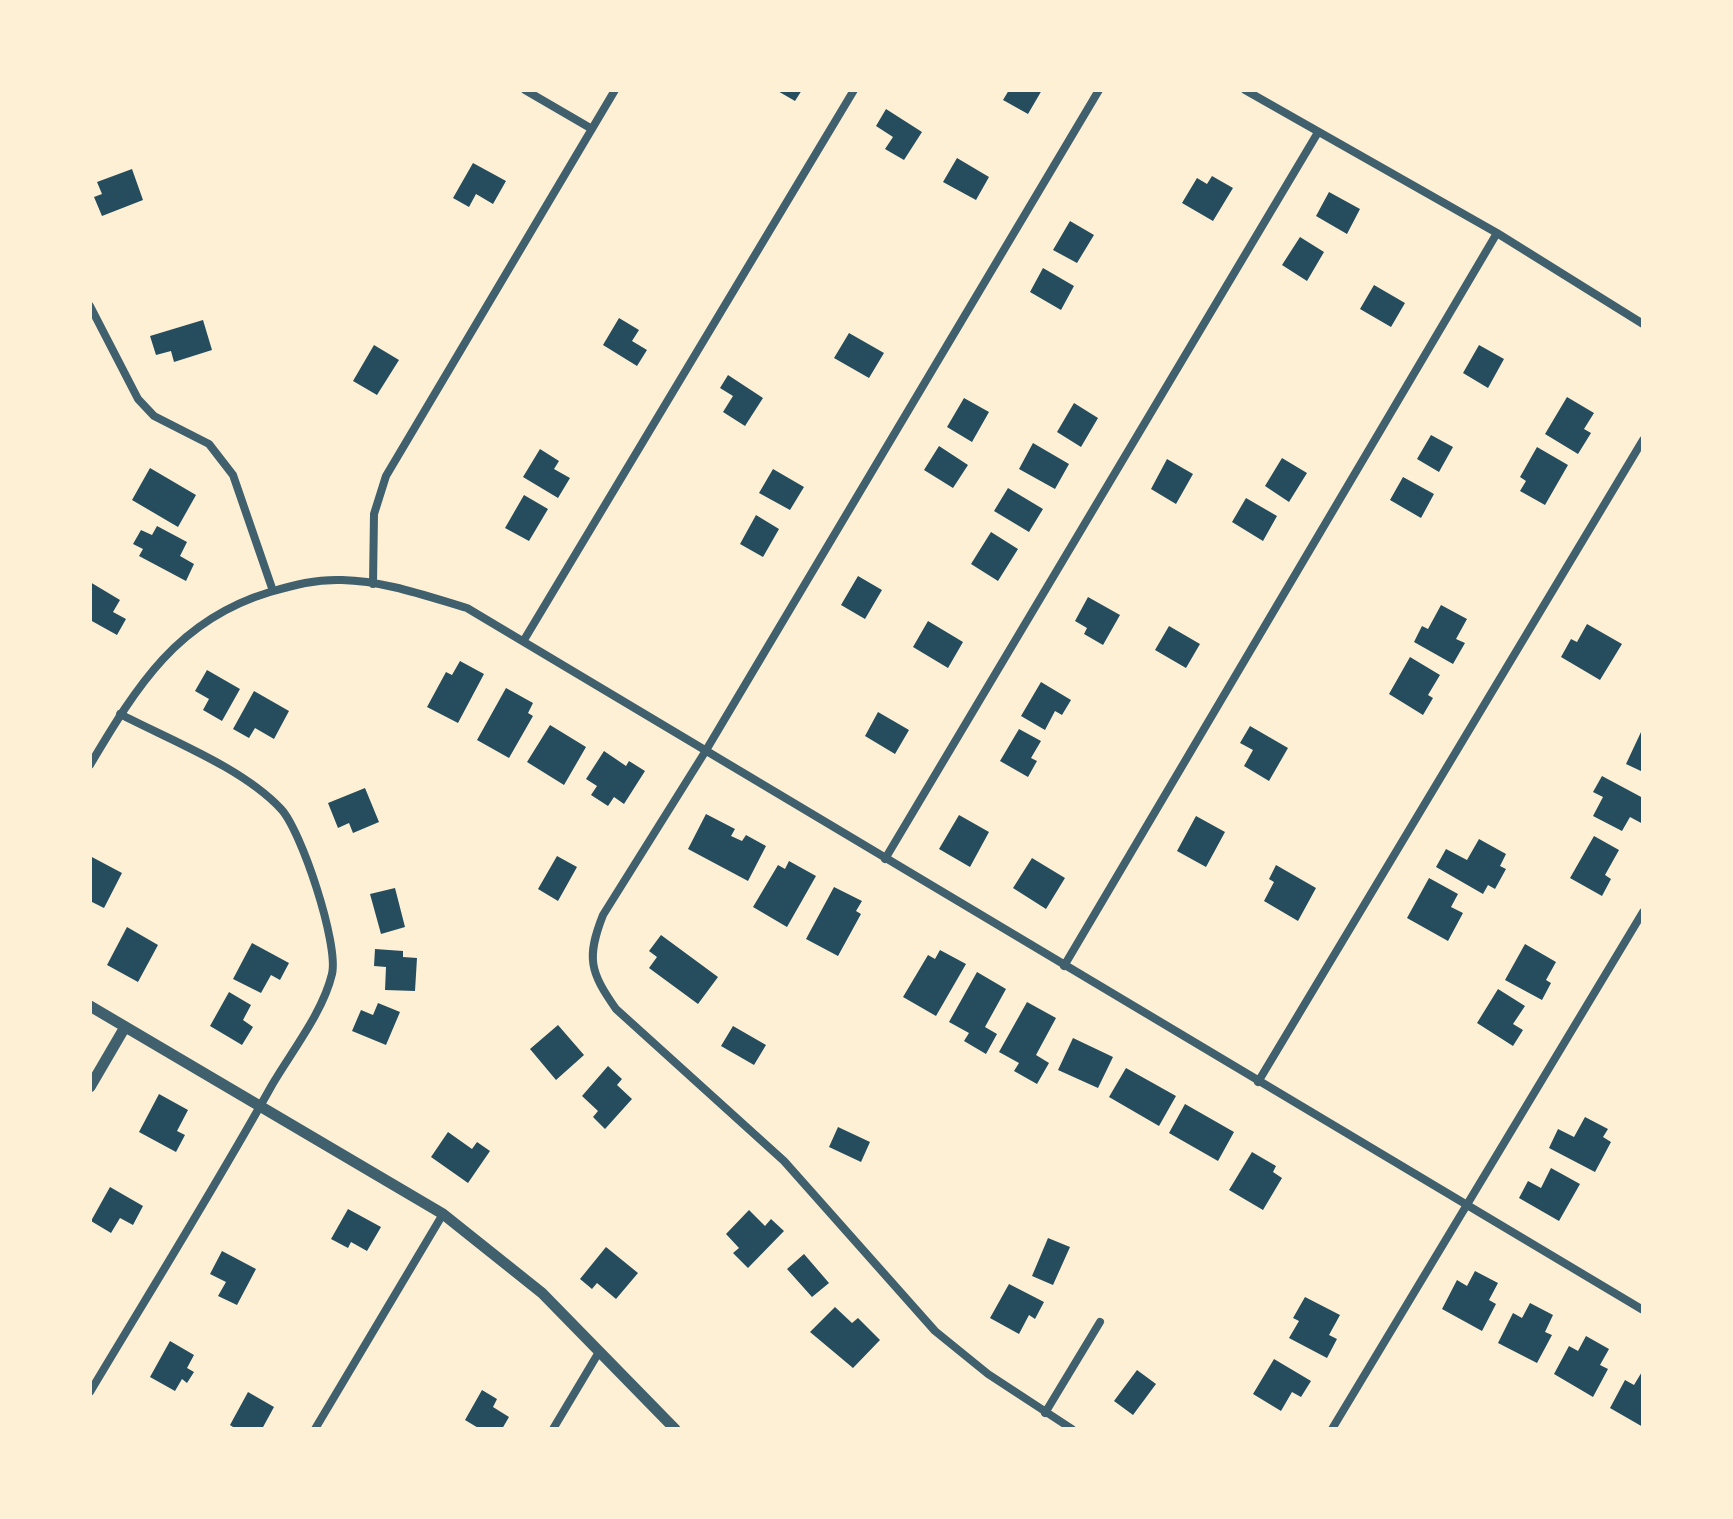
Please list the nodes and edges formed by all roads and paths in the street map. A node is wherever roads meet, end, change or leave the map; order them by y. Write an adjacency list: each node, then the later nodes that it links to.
1 (525, 90): 6 (street)
2 (615, 90): 6 (street)
3 (854, 90): 14 (street)
4 (1099, 90): 16 (street)
5 (1245, 90): 7 (street)
6 (592, 129): 12 (street)
7 (1317, 134): 8 (street); 18 (street)
8 (1497, 233): 10 (street); 20 (street)
9 (90, 309): 13 (street)
10 (1643, 324)
11 (1643, 440): 23 (street)
12 (373, 584): 13 (street); 14 (street)
13 (273, 591): 15 (street)
14 (524, 640): 16 (street)
15 (120, 714): 17 (street); 25 (street)
16 (705, 752): 18 (street); 32 (street)
17 (90, 765)
18 (885, 859): 20 (street)
19 (1643, 912): 26 (street)
20 (1064, 966): 23 (street)
21 (90, 1006): 22 (street)
22 (125, 1027): 24 (street); 25 (street)
23 (1258, 1082): 26 (street)
24 (90, 1087)
25 (261, 1106): 27 (street); 31 (street)
26 (1467, 1207): 28 (street); 37 (street)
27 (443, 1214): 30 (street); 33 (street)
28 (1643, 1310)
29 (1100, 1322): 32 (street)
30 (599, 1352): 34 (street); 35 (street)
31 (90, 1392)
32 (1045, 1413): 36 (street)
33 (315, 1429)
34 (553, 1429)
35 (675, 1429)
36 (1072, 1429)
37 (1332, 1429)

